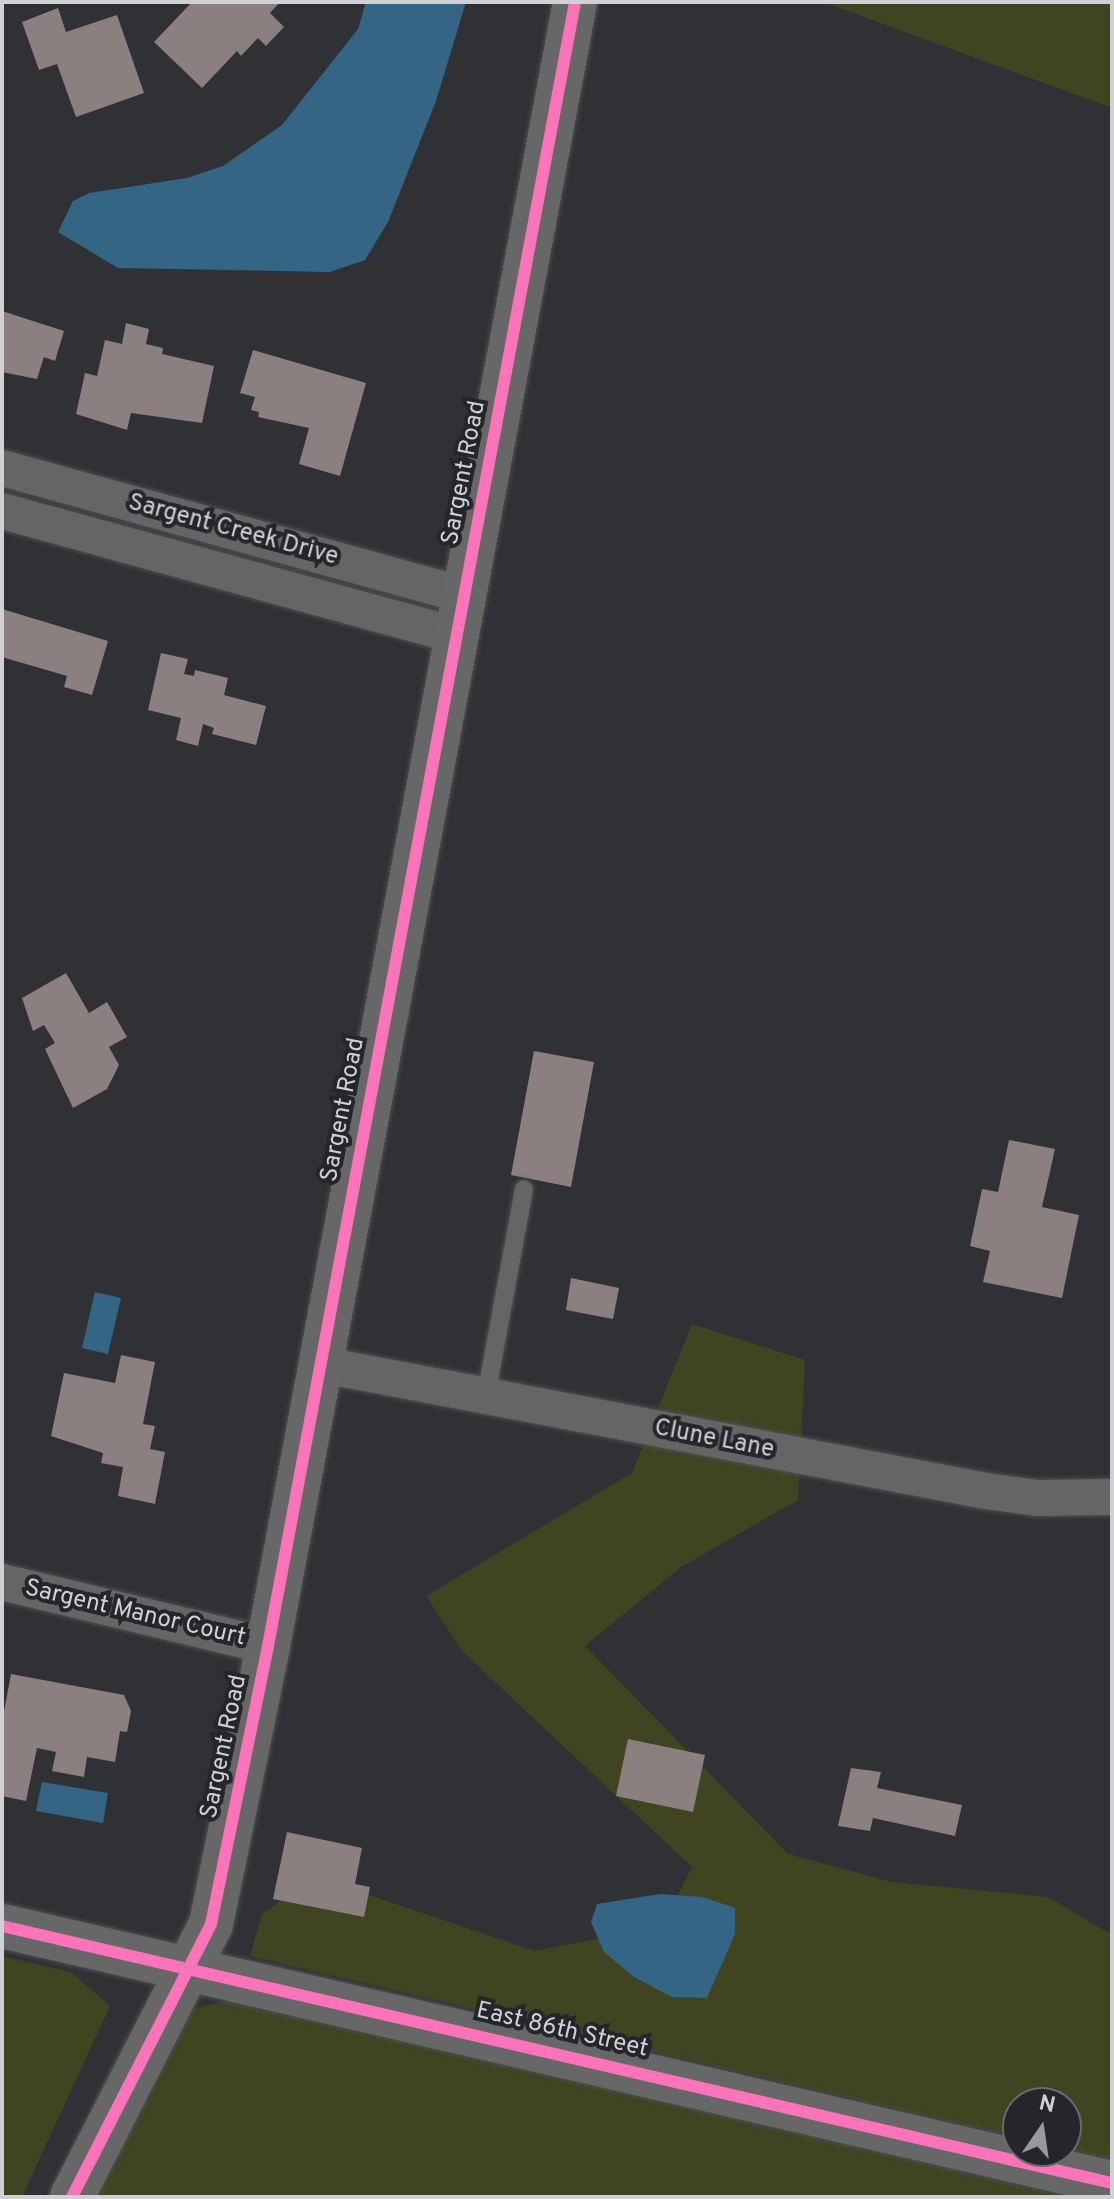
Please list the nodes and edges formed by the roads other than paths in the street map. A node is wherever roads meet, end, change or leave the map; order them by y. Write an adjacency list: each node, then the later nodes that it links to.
1 (575, 2): 5 (street, Sargent Road)
2 (19, 494): 3 (street, Sargent Creek Drive); 4 (street, Sargent Creek Drive)
3 (197, 521): 4 (lane); 5 (street, Sargent Creek Drive)
4 (187, 561): 5 (street, Sargent Creek Drive)
5 (460, 615): 7 (street, Sargent Road)
6 (524, 1189): 8 (lane)
7 (318, 1364): 8 (street, Clune Lane); 11 (street, Sargent Road)
8 (486, 1396): 9 (street, Clune Lane)
9 (1112, 1497)
10 (2, 1582): 11 (street, Sargent Manor Court)
11 (268, 1646): 13 (street, Sargent Road)
12 (2, 1926): 13 (street, East 86th Street)
13 (187, 1970): 14 (street, East 86th Street); 15 (street, Sargent Road)
14 (1112, 2183)
15 (72, 2197)

